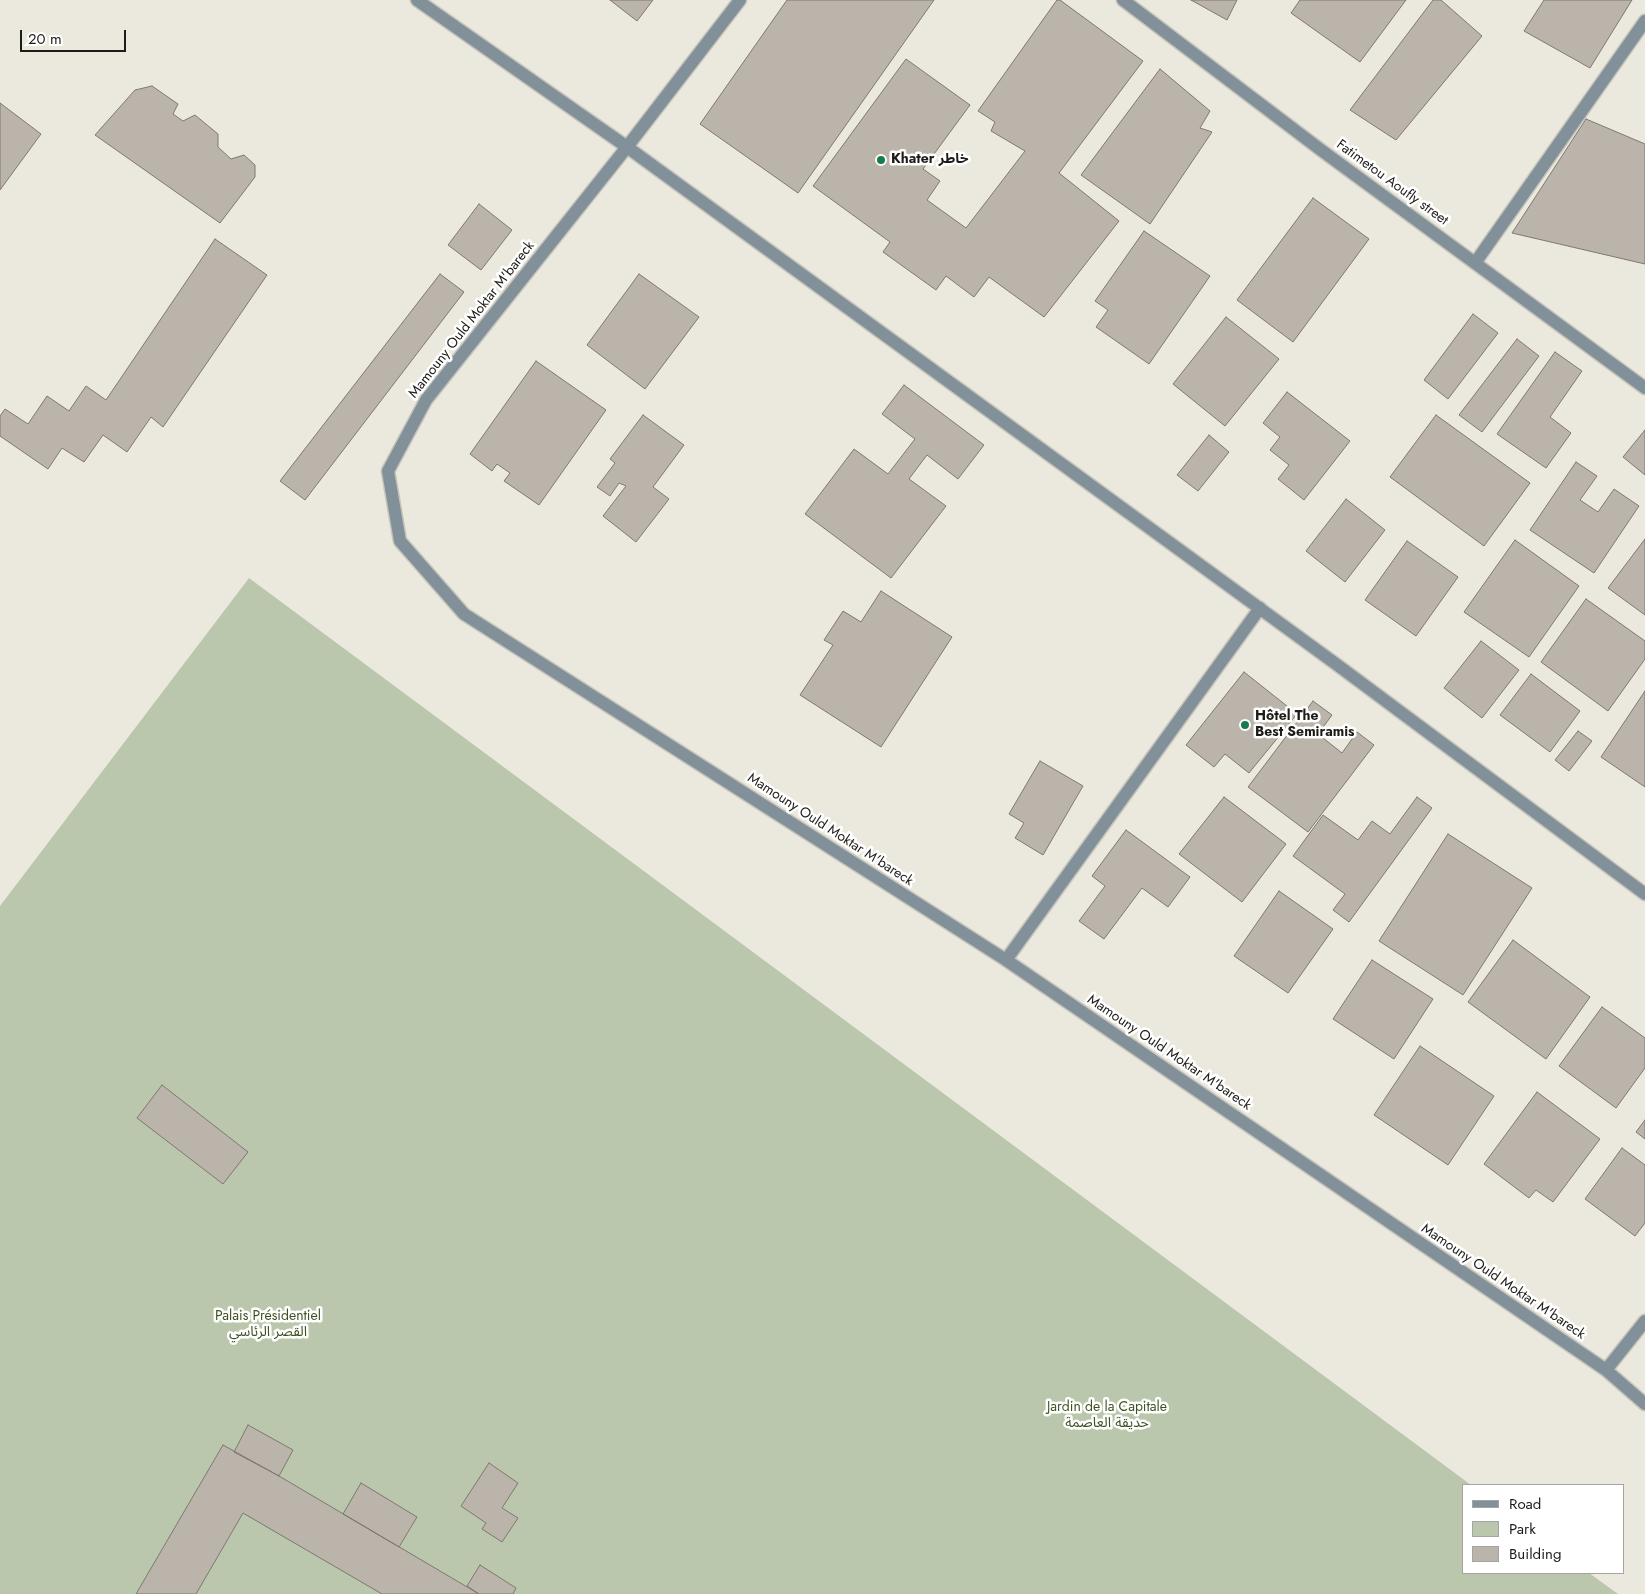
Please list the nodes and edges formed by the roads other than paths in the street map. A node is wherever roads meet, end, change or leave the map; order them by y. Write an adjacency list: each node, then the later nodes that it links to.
1 (417, 0): 5 (street)
2 (740, 0): 5 (street, Mamouny Ould Moktar M'bareck)
3 (1123, 0): 6 (street, Fatimetou Aoufly street)
4 (1645, 22): 6 (street)
5 (627, 147): 8 (street); 10 (street, Mamouny Ould Moktar M'bareck)
6 (1475, 263): 7 (street, Fatimetou Aoufly street)
7 (1643, 385)
8 (1260, 608): 9 (street); 10 (street)
9 (1645, 894)
10 (1006, 960): 12 (street, Mamouny Ould Moktar M'bareck)
11 (1645, 1321): 12 (street)
12 (1606, 1370): 13 (street, Mamouny Ould Moktar M'bareck)
13 (1645, 1404)

